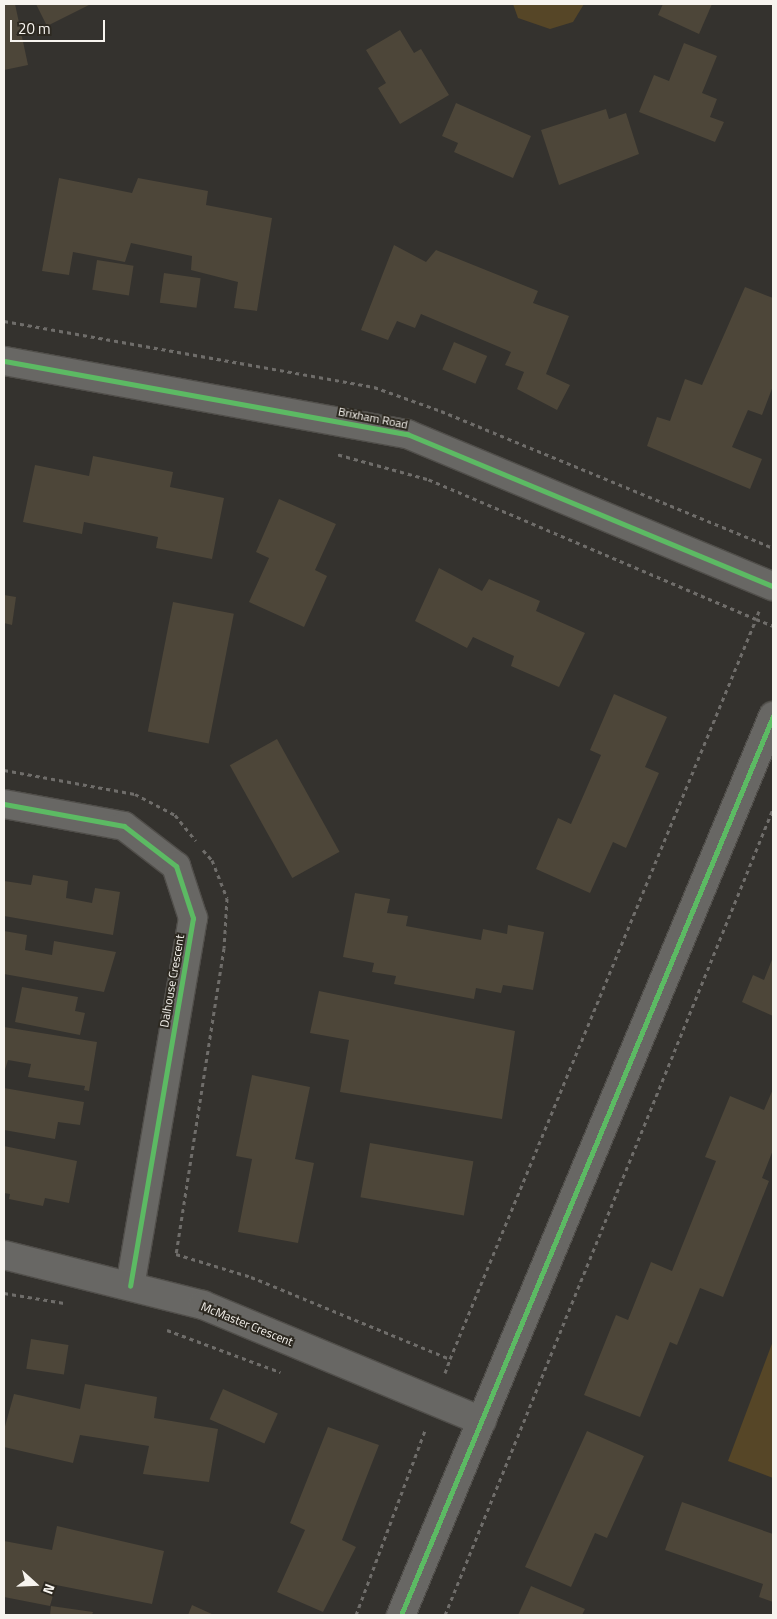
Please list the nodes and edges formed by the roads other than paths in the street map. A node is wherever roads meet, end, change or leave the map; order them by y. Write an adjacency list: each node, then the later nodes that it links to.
1 (4, 360): 2 (street, Brixham Road)
2 (773, 586)
3 (773, 716): 7 (street)
4 (4, 804): 6 (street, Dalhouse Crescent)
5 (4, 1255): 6 (street, McMaster Crescent)
6 (130, 1286): 7 (street, McMaster Crescent)
7 (482, 1421): 8 (street)
8 (401, 1615)

